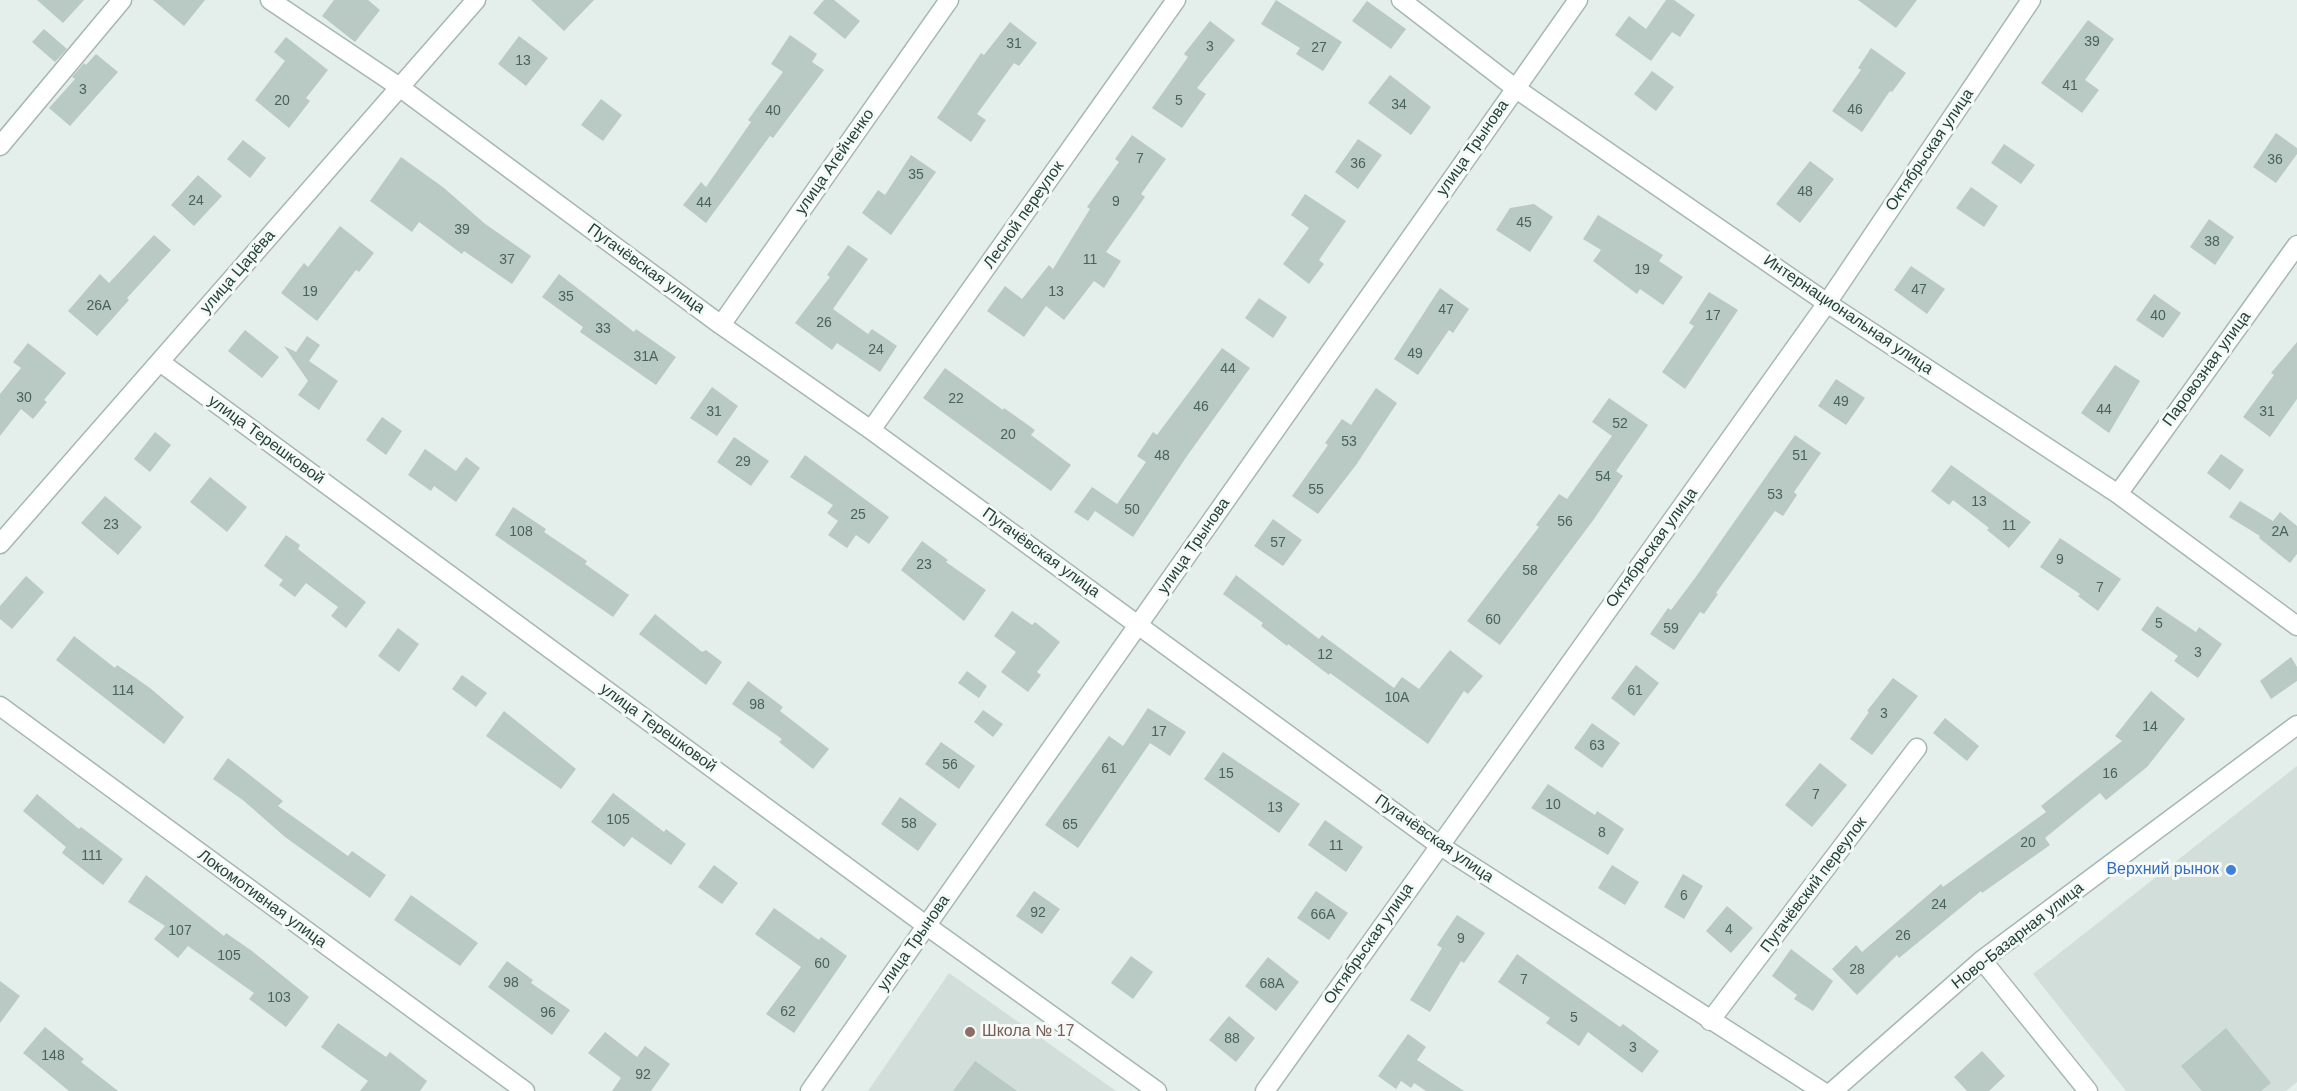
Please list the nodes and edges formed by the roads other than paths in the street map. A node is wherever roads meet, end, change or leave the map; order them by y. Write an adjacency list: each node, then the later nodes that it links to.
1 (122, 0): 11 (street)
2 (270, 0): 9 (street, Пугачёвская улица)
3 (476, 0): 9 (street, улица Царёва)
4 (949, 0): 14 (street, улица Агейченко)
5 (1176, 0): 16 (street, Лесной переулок)
6 (1401, 0): 10 (street, Интернациональная улица)
7 (1578, 0): 10 (street, улица Трынова)
8 (2031, 0): 13 (street, Октябрьская улица)
9 (398, 86): 14 (street, Пугачёвская улица); 15 (street, улица Царёва)
10 (1515, 88): 13 (street, Интернациональная улица); 19 (street, улица Трынова)
11 (0, 146)
12 (2297, 245): 17 (street, Паровозная улица)
13 (1827, 303): 17 (street, Интернациональная улица); 24 (street, Октябрьская улица)
14 (721, 325): 16 (street, Пугачёвская улица)
15 (160, 362): 18 (street, улица Царёва); 25 (street, улица Терешковой)
16 (871, 430): 19 (street, Пугачёвская улица)
17 (2118, 494): 20 (street, Интернациональная улица)
18 (0, 544)
19 (1139, 624): 24 (street, Пугачёвская улица); 25 (street, улица Трынова)
20 (2297, 627)
21 (0, 706): 28 (street, Локомотивная улица)
22 (2297, 725): 26 (street, Ново-Базарная улица)
23 (1917, 748): 27 (street, Пугачёвский переулок)
24 (1439, 845): 27 (street, Пугачёвская улица); 31 (street, Октябрьская улица)
25 (927, 926): 29 (street, улица Трынова); 30 (street, улица Терешковой)
26 (1982, 960): 33 (street, Ново-Базарная улица); 34 (street)
27 (1710, 1021): 32 (street, Пугачёвская улица)
28 (525, 1091)
29 (810, 1091)
30 (1157, 1091)
31 (1265, 1091)
32 (1822, 1091)
33 (1833, 1091)
34 (2088, 1091)

